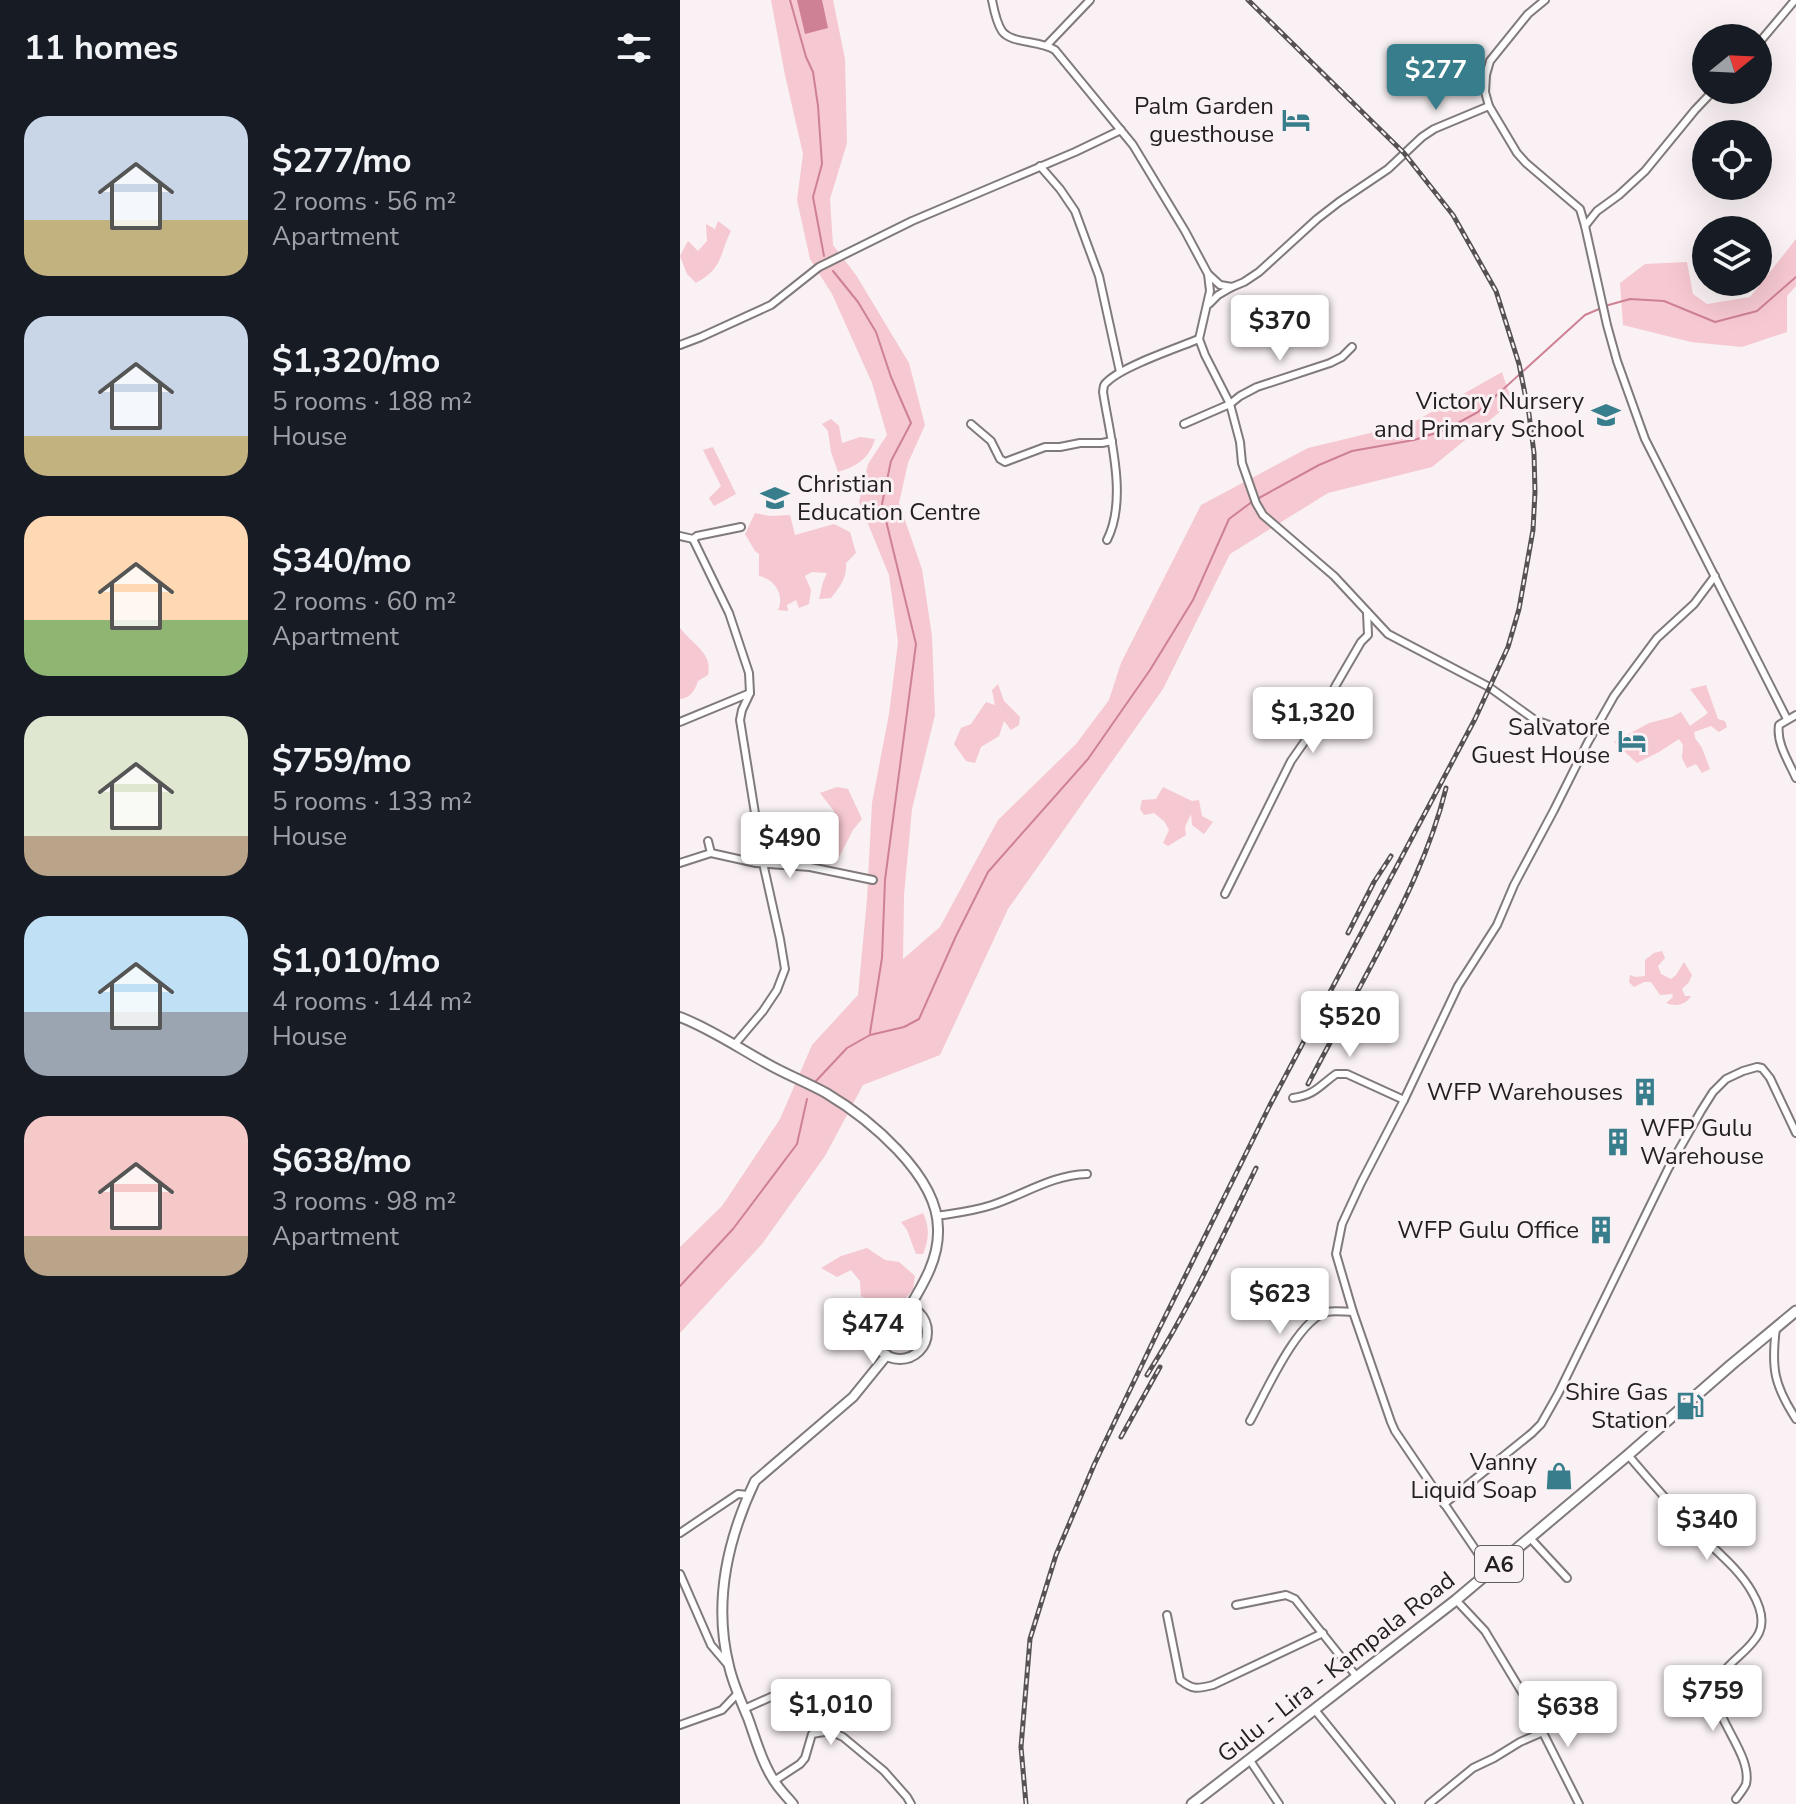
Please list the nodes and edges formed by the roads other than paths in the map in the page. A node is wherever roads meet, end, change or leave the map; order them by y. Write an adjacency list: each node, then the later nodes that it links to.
1 (992, 0): 6 (street)
2 (1090, 0): 6 (street)
3 (1545, 0): 8 (street)
4 (1795, 0): 5 (street)
5 (1772, 27)
6 (1047, 45): 9 (street)
7 (1701, 104): 12 (street)
8 (1489, 106): 11 (street); 15 (street)
9 (1121, 130): 10 (street); 14 (street)
10 (1040, 166): 18 (street); 20 (street)
11 (1580, 209): 12 (street); 13 (street)
12 (1597, 211): 13 (street)
13 (1585, 226): 29 (street)
14 (1208, 274): 15 (street); 16 (street)
15 (1232, 287): 16 (street)
16 (1207, 306): 17 (street)
17 (1199, 339): 20 (street); 21 (street)
18 (680, 345)
19 (1352, 347): 21 (street)
20 (1120, 372): 24 (street)
21 (1230, 404): 23 (street); 30 (street)
22 (971, 424): 24 (street)
23 (1184, 424)
24 (1112, 441): 28 (street)
25 (741, 527): 27 (street)
26 (680, 536): 27 (street)
27 (693, 539): 33 (street)
28 (1107, 540)
29 (1715, 576): 35 (street); 37 (street)
30 (1367, 612): 31 (street); 32 (street)
31 (1388, 634): 32 (street); 37 (street)
32 (1368, 635): 44 (street)
33 (750, 693): 36 (street); 42 (street)
34 (1796, 715): 35 (street)
35 (1787, 719): 38 (street)
36 (680, 722)
37 (1593, 732): 48 (street)
38 (1796, 778)
39 (708, 841): 40 (street)
40 (711, 853): 41 (street); 42 (street)
41 (680, 863)
42 (763, 863): 43 (street); 46 (street)
43 (873, 880)
44 (1225, 894)
45 (680, 1017): 46 (street)
46 (735, 1044): 51 (street)
47 (1293, 1098): 48 (street)
48 (1404, 1100): 54 (street)
49 (1796, 1133): 61 (street)
50 (1087, 1174): 51 (street)
51 (937, 1216): 52 (street)
52 (909, 1308): 56 (street); 56 (street)
53 (1796, 1311): 55 (main road, Gulu - Lira - Kampala Road / A6)
54 (1353, 1312): 58 (street); 61 (street)
55 (1776, 1328): 57 (street); 59 (main road, Gulu - Lira - Kampala Road / A6)
56 (887, 1355): 60 (street)
57 (1796, 1419)
58 (1250, 1421)
59 (1628, 1455): 63 (main road, Gulu - Lira - Kampala Road / A6); 81 (street)
60 (748, 1495): 62 (street); 71 (street)
61 (1444, 1504): 64 (street)
62 (680, 1533)
63 (1530, 1538): 64 (main road, Gulu - Lira - Kampala Road / A6); 66 (street)
64 (1490, 1571): 67 (main road, Gulu - Lira - Kampala Road / A6)
65 (680, 1574): 71 (street)
66 (1567, 1578)
67 (1456, 1600): 72 (main road, Gulu - Lira - Kampala Road / A6); 78 (street)
68 (1236, 1605): 70 (street)
69 (1167, 1615): 70 (street)
70 (1323, 1633): 72 (street)
71 (729, 1666): 73 (street)
72 (1357, 1677): 76 (main road, Gulu - Lira - Kampala Road / A6)
73 (738, 1693): 75 (street); 77 (street)
74 (773, 1696): 75 (street)
75 (744, 1709): 80 (street)
76 (1315, 1710): 79 (main road, Gulu - Lira - Kampala Road / A6); 86 (street)
77 (680, 1725)
78 (1543, 1732): 87 (street); 88 (street)
79 (1249, 1759): 84 (main road, Gulu - Lira - Kampala Road / A6); 85 (street)
80 (774, 1781): 82 (street); 83 (street)
81 (1736, 1799)
82 (793, 1804)
83 (911, 1804)
84 (1192, 1804)
85 (1279, 1804)
86 (1391, 1804)
87 (1429, 1804)
88 (1579, 1804)

